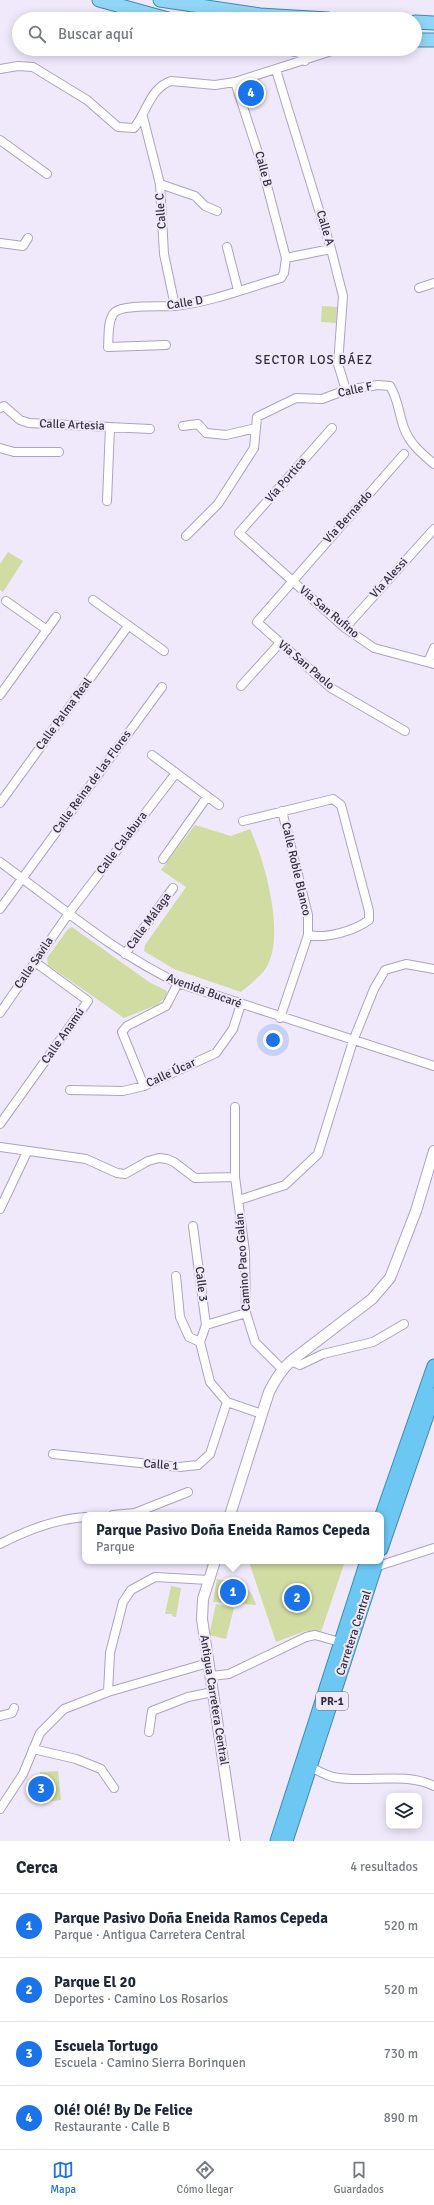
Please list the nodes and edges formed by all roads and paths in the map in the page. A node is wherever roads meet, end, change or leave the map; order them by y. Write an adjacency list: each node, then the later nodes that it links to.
1 (99, 0): 3 (main road)
2 (160, 0): 4 (main road)
3 (143, 12)
4 (240, 12)
5 (422, 23): 6 (main road)
6 (434, 23)
7 (422, 40): 8 (main road)
8 (434, 40)
9 (304, 56): 12 (street)
10 (312, 56): 12 (street)
11 (318, 56): 12 (street)
12 (309, 59): 14 (street)
13 (0, 69): 16 (street)
14 (276, 70): 15 (street); 24 (street, Calle A)
15 (235, 82): 16 (street); 25 (street, Calle B)
16 (142, 117): 19 (street, Calle C)
17 (0, 140): 18 (street)
18 (47, 174)
19 (160, 184): 20 (street); 29 (street, Calle C)
20 (217, 211)
21 (28, 238): 22 (street)
22 (0, 243)
23 (227, 247): 28 (street)
24 (331, 249): 25 (street); 31 (street, Calle A)
25 (286, 258): 28 (street, Calle D)
26 (434, 283): 27 (street)
27 (419, 288)
28 (238, 290): 29 (street, Calle D)
29 (175, 306): 30 (street, Calle D)
30 (166, 345)
31 (346, 390): 36 (street, Calle F); 41 (street, Calle F)
32 (0, 408): 34 (street, Calle Artesia)
33 (183, 426): 36 (street)
34 (110, 427): 35 (street, Calle Artesia); 42 (street)
35 (150, 428)
36 (256, 428): 45 (street, Calle F)
37 (332, 428): 44 (street, Vía Portica)
38 (0, 448): 39 (street)
39 (59, 452)
40 (404, 454): 46 (street, Vía Bernardo)
41 (434, 464)
42 (107, 501)
43 (434, 528): 51 (street, Vía Alessi)
44 (240, 532): 46 (street, Via San Rufino)
45 (186, 536)
46 (292, 581): 51 (street, Via San Rufino); 53 (street, Vía San Paolo)
47 (93, 600): 50 (street)
48 (6, 601): 52 (street)
49 (56, 617): 52 (street)
50 (128, 626): 55 (street); 64 (street, Calle Palma Real)
51 (345, 628): 56 (street, Via San Rufino)
52 (47, 630): 59 (street)
53 (279, 644): 57 (street); 60 (street, Vía San Paolo)
54 (434, 648): 56 (street)
55 (164, 651)
56 (431, 663)
57 (241, 686)
58 (162, 687): 70 (street, Calle Reina de las Flores)
59 (0, 695)
60 (405, 731)
61 (152, 755): 62 (street)
62 (176, 773): 63 (street); 73 (street, Calle Calabura)
63 (208, 797): 65 (street); 68 (street)
64 (0, 803)
65 (219, 805)
66 (282, 812): 67 (street); 74 (street, Calle Roble Blanco); 74 (street)
67 (243, 821)
68 (163, 859)
69 (0, 862): 70 (street, Avenida Bucaré)
70 (22, 878): 72 (street, Calle Reina de las Flores); 73 (street, Avenida Bucaré)
71 (173, 888): 75 (street, Calle Málaga)
72 (0, 909)
73 (69, 913): 75 (street, Avenida Bucaré); 76 (street, Calle Savila)
74 (308, 936): 81 (street, Calle Roble Blanco)
75 (125, 954): 78 (street, Avenida Bucaré)
76 (35, 962): 80 (street, Calle Savila); 87 (street, Calle Anamú)
77 (434, 969): 82 (street)
78 (178, 983): 79 (street, Avenida Bucaré); 84 (street)
79 (241, 1004): 81 (street, Avenida Bucaré); 84 (street, Calle Úcar)
80 (0, 1013)
81 (280, 1018): 82 (street, Avenida Bucaré)
82 (354, 1041): 83 (street, Avenida Bucaré); 92 (street)
83 (434, 1066)
84 (144, 1086): 85 (street, Calle Úcar)
85 (70, 1090)
86 (235, 1107): 91 (street, Camino Paco Galán)
87 (0, 1124)
88 (0, 1147): 90 (street)
89 (434, 1151): 100 (street)
90 (27, 1152): 91 (street); 93 (street)
91 (235, 1177): 92 (street, Camino Paco Galán)
92 (239, 1200): 96 (street, Camino Paco Galán)
93 (0, 1209)
94 (193, 1226): 98 (street, Calle 3)
95 (176, 1276): 99 (street)
96 (246, 1313): 98 (street); 102 (street, Camino Paco Galán)
97 (404, 1324): 100 (street)
98 (206, 1325): 99 (street, Calle 3)
99 (200, 1342): 104 (street)
100 (291, 1361): 102 (street)
101 (434, 1366): 110 (highway)
102 (282, 1369): 105 (street)
103 (434, 1395): 112 (highway)
104 (227, 1402): 105 (street); 106 (street, Calle 1)
105 (262, 1414): 109 (street)
106 (53, 1454)
107 (188, 1492): 108 (street)
108 (138, 1512)
109 (231, 1512)
110 (383, 1512)
111 (82, 1517): 113 (street)
112 (384, 1540)
113 (0, 1544)
114 (434, 1548): 115 (street)
115 (384, 1561)
116 (214, 1564): 118 (street, Antigua Carretera Central)
117 (371, 1564): 119 (highway, Carretera Central / PR-1); 128 (highway, Carretera Central / PR-1)
118 (209, 1580): 120 (street, Antigua Carretera Central); 122 (street)
119 (340, 1642): 121 (street); 133 (highway, Carretera Central / PR-1)
120 (208, 1663): 121 (street, Antigua Carretera Central); 122 (street)
121 (211, 1676): 123 (street, Antigua Carretera Central)
122 (108, 1692): 127 (street)
123 (213, 1692): 126 (street); 132 (street, Antigua Carretera Central)
124 (14, 1708): 125 (street)
125 (0, 1716)
126 (149, 1732)
127 (33, 1749): 130 (street); 131 (street)
128 (310, 1768): 129 (street); 134 (highway, Carretera Central / PR-1)
129 (434, 1786)
130 (114, 1788)
131 (0, 1808)
132 (235, 1841)
133 (276, 1841)
134 (286, 1841)

